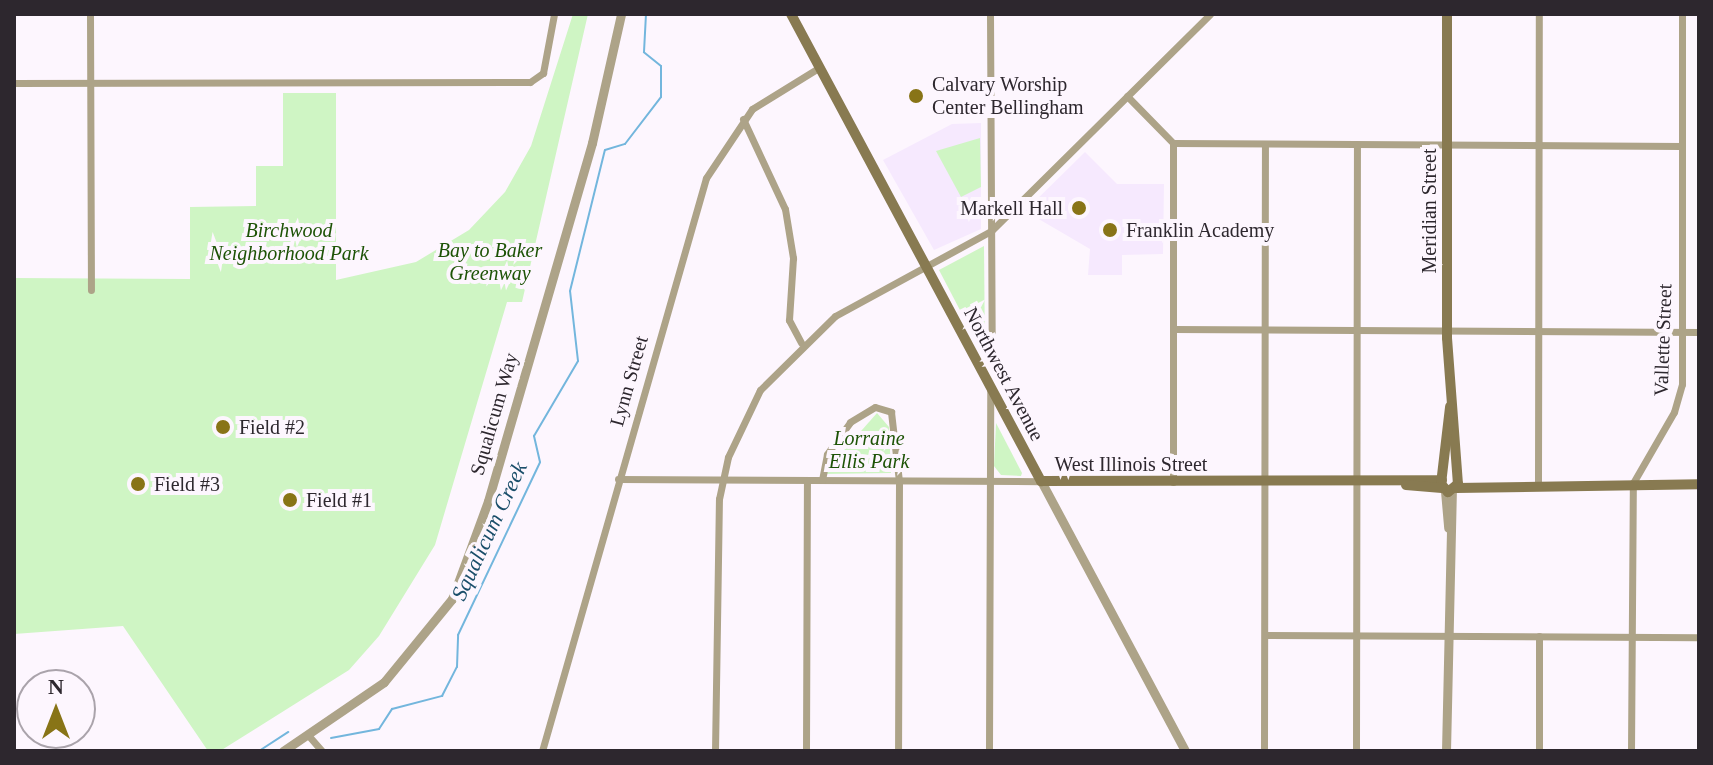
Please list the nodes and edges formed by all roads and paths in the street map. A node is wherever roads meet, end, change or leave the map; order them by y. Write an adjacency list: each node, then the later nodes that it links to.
1 (90, 14): 12 (street)
2 (554, 14): 12 (street)
3 (621, 14): 54 (street, Squalicum Way)
4 (791, 14): 10 (main road, Northwest Avenue)
5 (990, 14): 21 (street)
6 (1210, 14): 13 (street)
7 (1447, 14): 18 (main road, Meridian Street)
8 (1539, 14): 19 (street)
9 (1682, 14): 20 (street, Vallette Street)
10 (820, 67): 14 (street, Lynn Street); 22 (main road, Northwest Avenue)
11 (14, 83): 12 (street)
12 (90, 83): 23 (street)
13 (1127, 96): 15 (street); 21 (street)
14 (743, 119): 31 (street); 34 (street, Lynn Street)
15 (1173, 143): 16 (street); 24 (street)
16 (1265, 144): 17 (street); 25 (street)
17 (1357, 144): 18 (street); 26 (street)
18 (1447, 145): 19 (street); 27 (main road, Meridian Street)
19 (1539, 145): 20 (street); 28 (street)
20 (1682, 146): 29 (street, Vallette Street)
21 (991, 231): 22 (street); 32 (street)
22 (926, 266): 31 (street); 33 (main road, Northwest Avenue)
23 (91, 290)
24 (1173, 329): 25 (street); 41 (street)
25 (1265, 329): 26 (street); 42 (street)
26 (1357, 330): 27 (street); 43 (street)
27 (1447, 330): 28 (street); 46 (main road, Meridian Street)
28 (1538, 331): 29 (street); 44 (street)
29 (1682, 332): 30 (street); 45 (street, Vallette Street)
30 (1699, 332)
31 (801, 343): 35 (street)
32 (992, 360)
33 (990, 386): 39 (street); 40 (main road, Northwest Avenue)
34 (618, 479): 35 (street, West Illinois Street); 57 (street, Lynn Street)
35 (722, 480): 36 (street, West Illinois Street); 58 (street)
36 (807, 480): 37 (street, West Illinois Street); 59 (street)
37 (822, 480): 38 (street, West Illinois Street); 38 (street)
38 (899, 481): 39 (street, West Illinois Street); 60 (street)
39 (990, 481): 40 (street, West Illinois Street); 61 (street)
40 (1041, 481): 41 (main road, West Illinois Street); 62 (street, Northwest Avenue)
41 (1173, 482): 42 (main road, West Illinois Street)
42 (1265, 483): 43 (main road, West Illinois Street); 48 (street)
43 (1356, 483): 46 (main road, West Illinois Street); 49 (street)
44 (1538, 483): 45 (main road, West Illinois Street); 46 (main road, West Illinois Street)
45 (1633, 483): 47 (main road, West Illinois Street); 52 (street, Vallette Street)
46 (1449, 484): 50 (street, Meridian Street)
47 (1699, 484)
48 (1265, 635): 49 (street); 63 (street)
49 (1356, 635): 50 (street); 64 (street)
50 (1446, 636): 51 (street); 65 (street, Meridian Street)
51 (1539, 636): 52 (street); 66 (street)
52 (1632, 636): 53 (street); 67 (street, Vallette Street)
53 (1699, 637)
54 (312, 743): 55 (street, Squalicum Way); 56 (street)
55 (283, 751)
56 (322, 751)
57 (542, 751)
58 (715, 751)
59 (806, 751)
60 (898, 751)
61 (989, 751)
62 (1185, 751)
63 (1264, 751)
64 (1356, 751)
65 (1446, 751)
66 (1539, 751)
67 (1631, 751)

